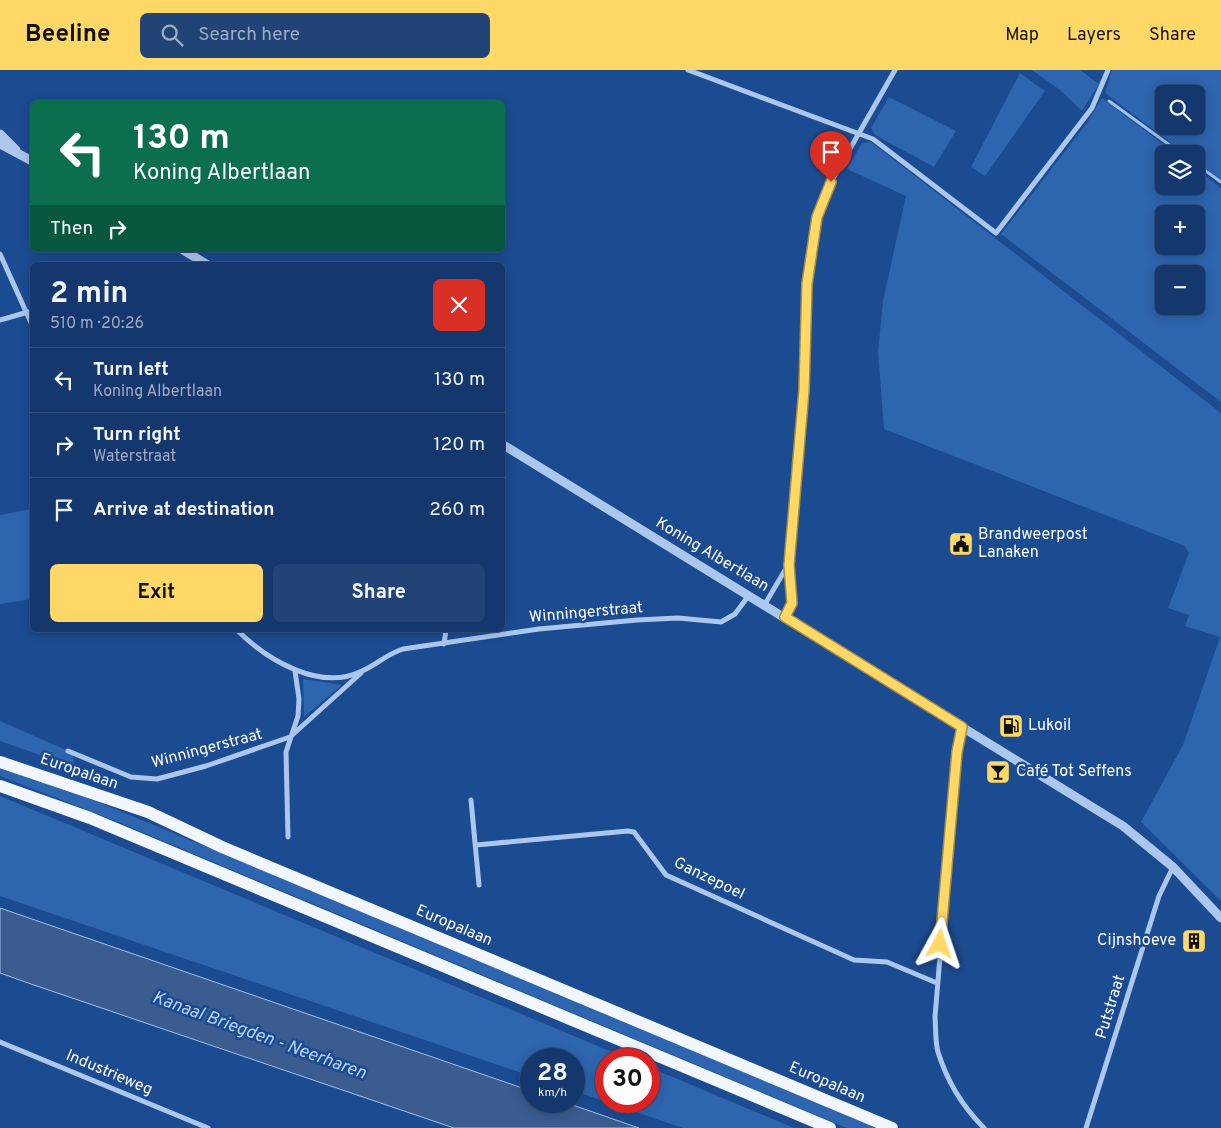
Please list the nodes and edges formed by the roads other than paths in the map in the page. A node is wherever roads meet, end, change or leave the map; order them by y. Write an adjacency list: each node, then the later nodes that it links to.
1 (690, 70): 4 (street)
2 (895, 70): 4 (street)
3 (1108, 70): 4 (street)
4 (858, 133): 16 (street)
5 (0, 134): 7 (street)
6 (0, 144): 7 (street)
7 (16, 150): 8 (street)
8 (30, 160)
9 (186, 252): 11 (street)
10 (0, 254): 12 (street)
11 (203, 262)
12 (28, 312): 13 (street); 14 (street)
13 (30, 318)
14 (0, 320)
15 (505, 446): 17 (street, Koning Albertlaan)
16 (789, 565): 18 (street); 19 (street)
17 (748, 596): 18 (street, Koning Albertlaan); 22 (street, Winningerstraat)
18 (764, 604): 19 (street, Koning Albertlaan)
19 (785, 617): 25 (street, Koning Albertlaan)
20 (240, 632): 23 (street)
21 (446, 632): 22 (street)
22 (444, 644): 24 (street, Winningerstraat)
23 (295, 671): 24 (street, Winningerstraat); 26 (street)
24 (362, 672): 26 (street, Winningerstraat)
25 (962, 727): 33 (street, Koning Albertlaan); 36 (street)
26 (290, 737): 27 (street, Winningerstraat); 31 (street)
27 (68, 751)
28 (0, 762): 40 (main road, Europalaan)
29 (0, 786): 39 (main road)
30 (471, 800): 32 (street)
31 (288, 837)
32 (476, 845): 34 (street); 36 (street, Ganzepoel)
33 (1173, 867): 35 (street, Koning Albertlaan); 42 (street, Putstraat)
34 (479, 885)
35 (1221, 918)
36 (937, 983): 41 (street)
37 (0, 1042): 38 (street, Industrieweg)
38 (208, 1128)
39 (830, 1128)
40 (892, 1128)
41 (984, 1128)
42 (1086, 1128)

